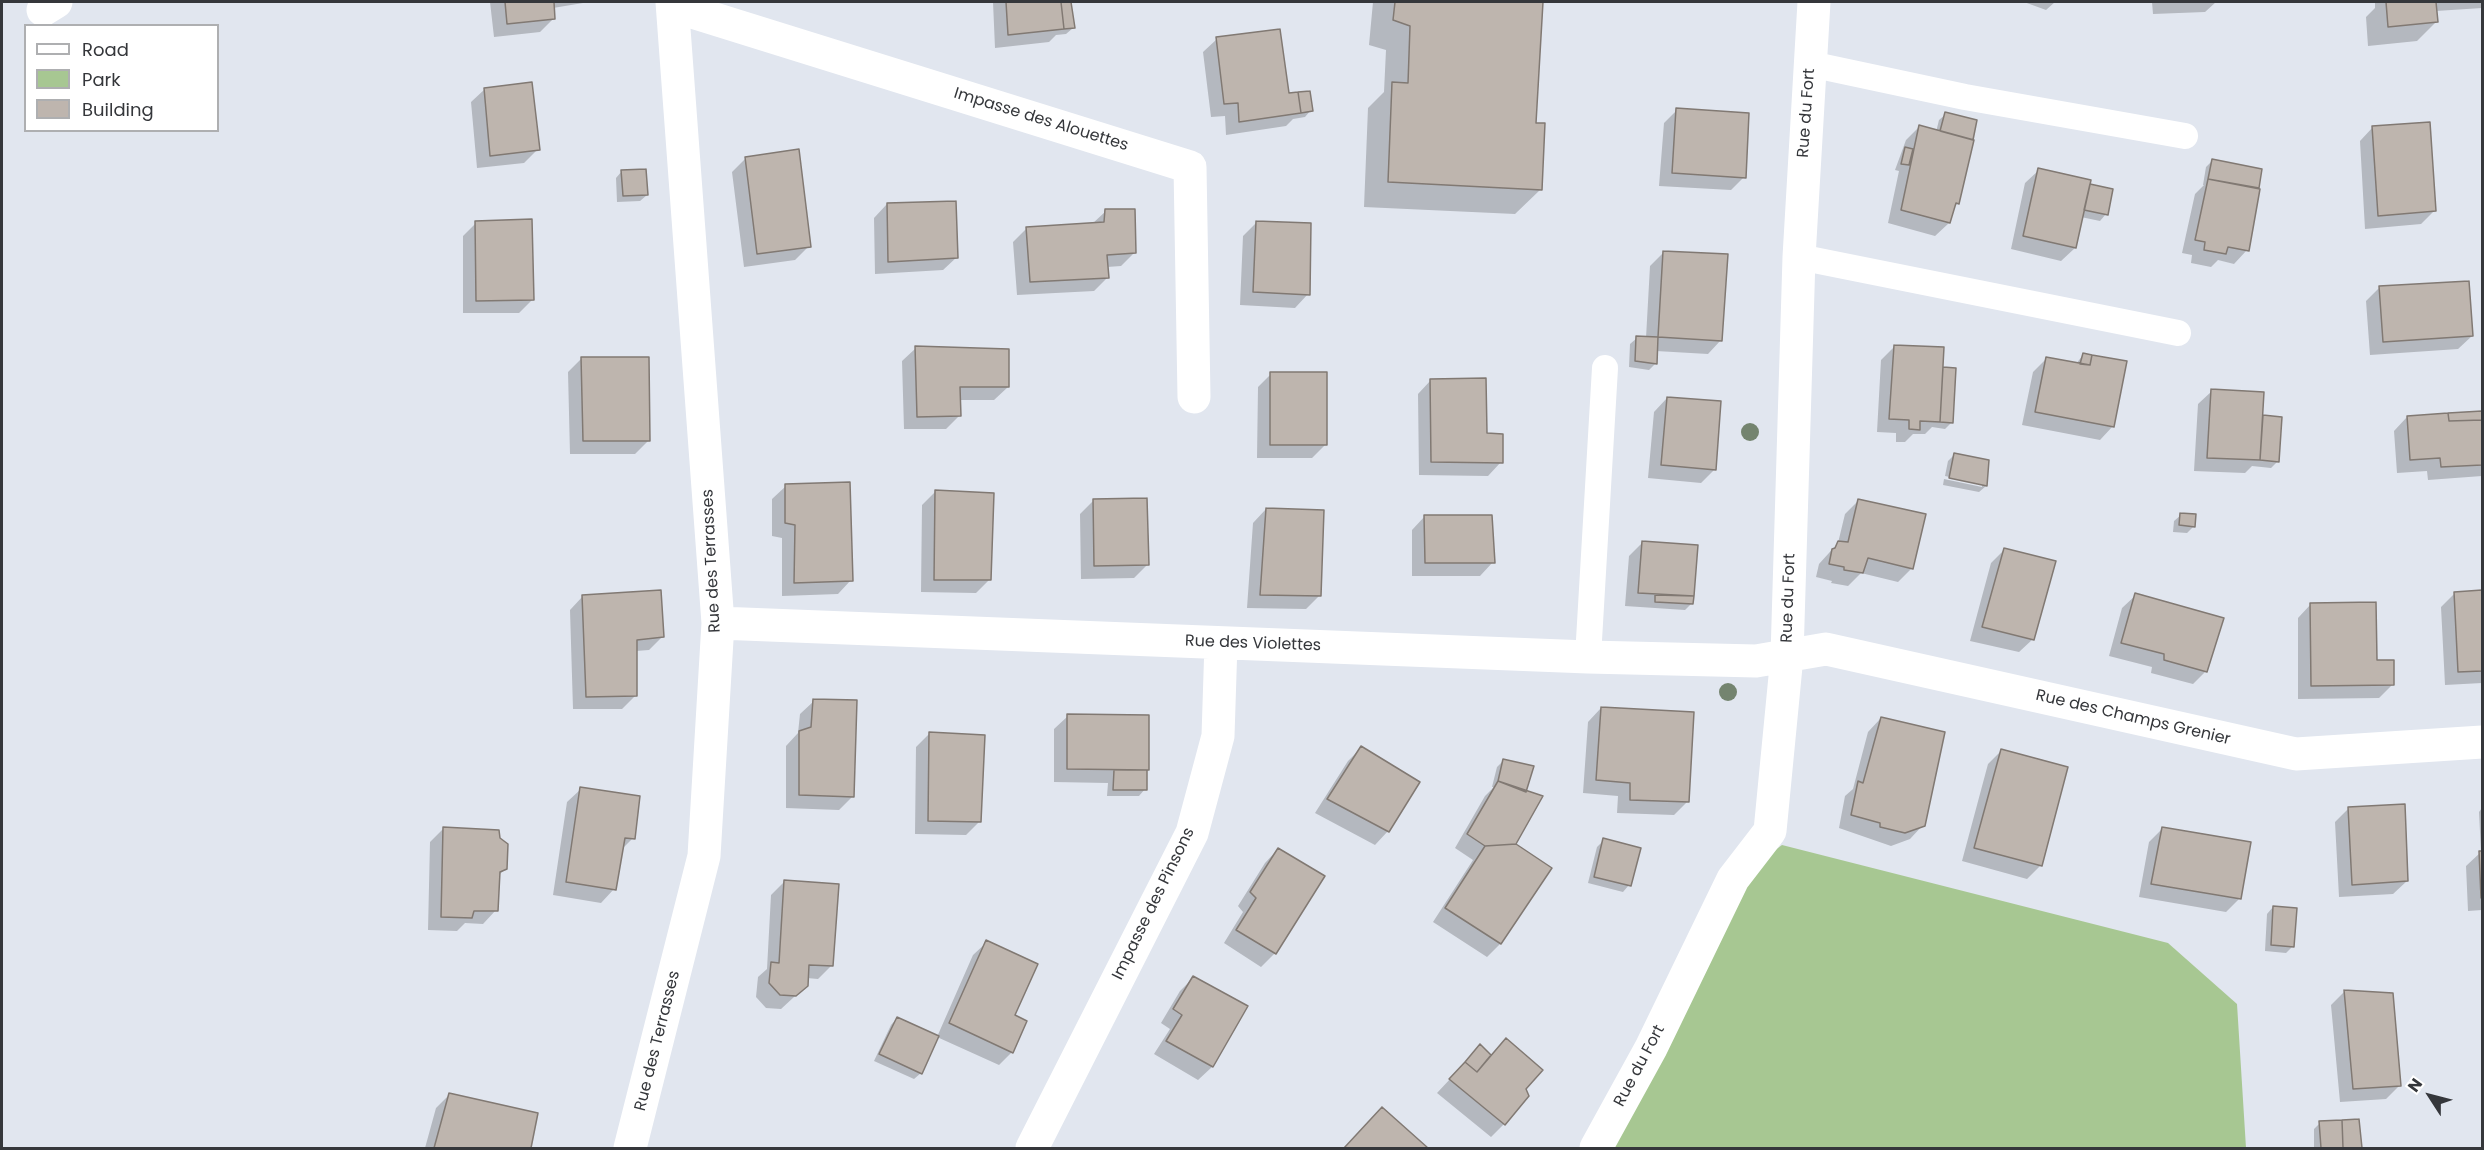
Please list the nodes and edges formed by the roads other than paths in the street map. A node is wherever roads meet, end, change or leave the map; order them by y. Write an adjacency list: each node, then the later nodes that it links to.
1 (1814, 2): 3 (street, Rue du Fort)
2 (672, 4): 8 (street, Impasse des Alouettes); 9 (street, Rue des Terrasses)
3 (1810, 64): 4 (lane); 5 (street, Rue du Fort)
4 (2185, 136)
5 (1799, 257): 6 (lane); 11 (street, Rue du Fort)
6 (2178, 333)
7 (1605, 369): 12 (lane)
8 (1194, 397)
9 (718, 623): 10 (street, Rue des Violettes); 14 (street, Rue des Terrasses)
10 (1221, 643): 12 (street, Rue des Violettes); 15 (street, Impasse des Pinsons)
11 (1787, 656): 12 (street, Rue des Violettes); 13 (street, Rue des Champs Grenier); 16 (street, Rue du Fort)
12 (1588, 657)
13 (2482, 742)
14 (630, 1149)
15 (1032, 1149)
16 (1596, 1149)

